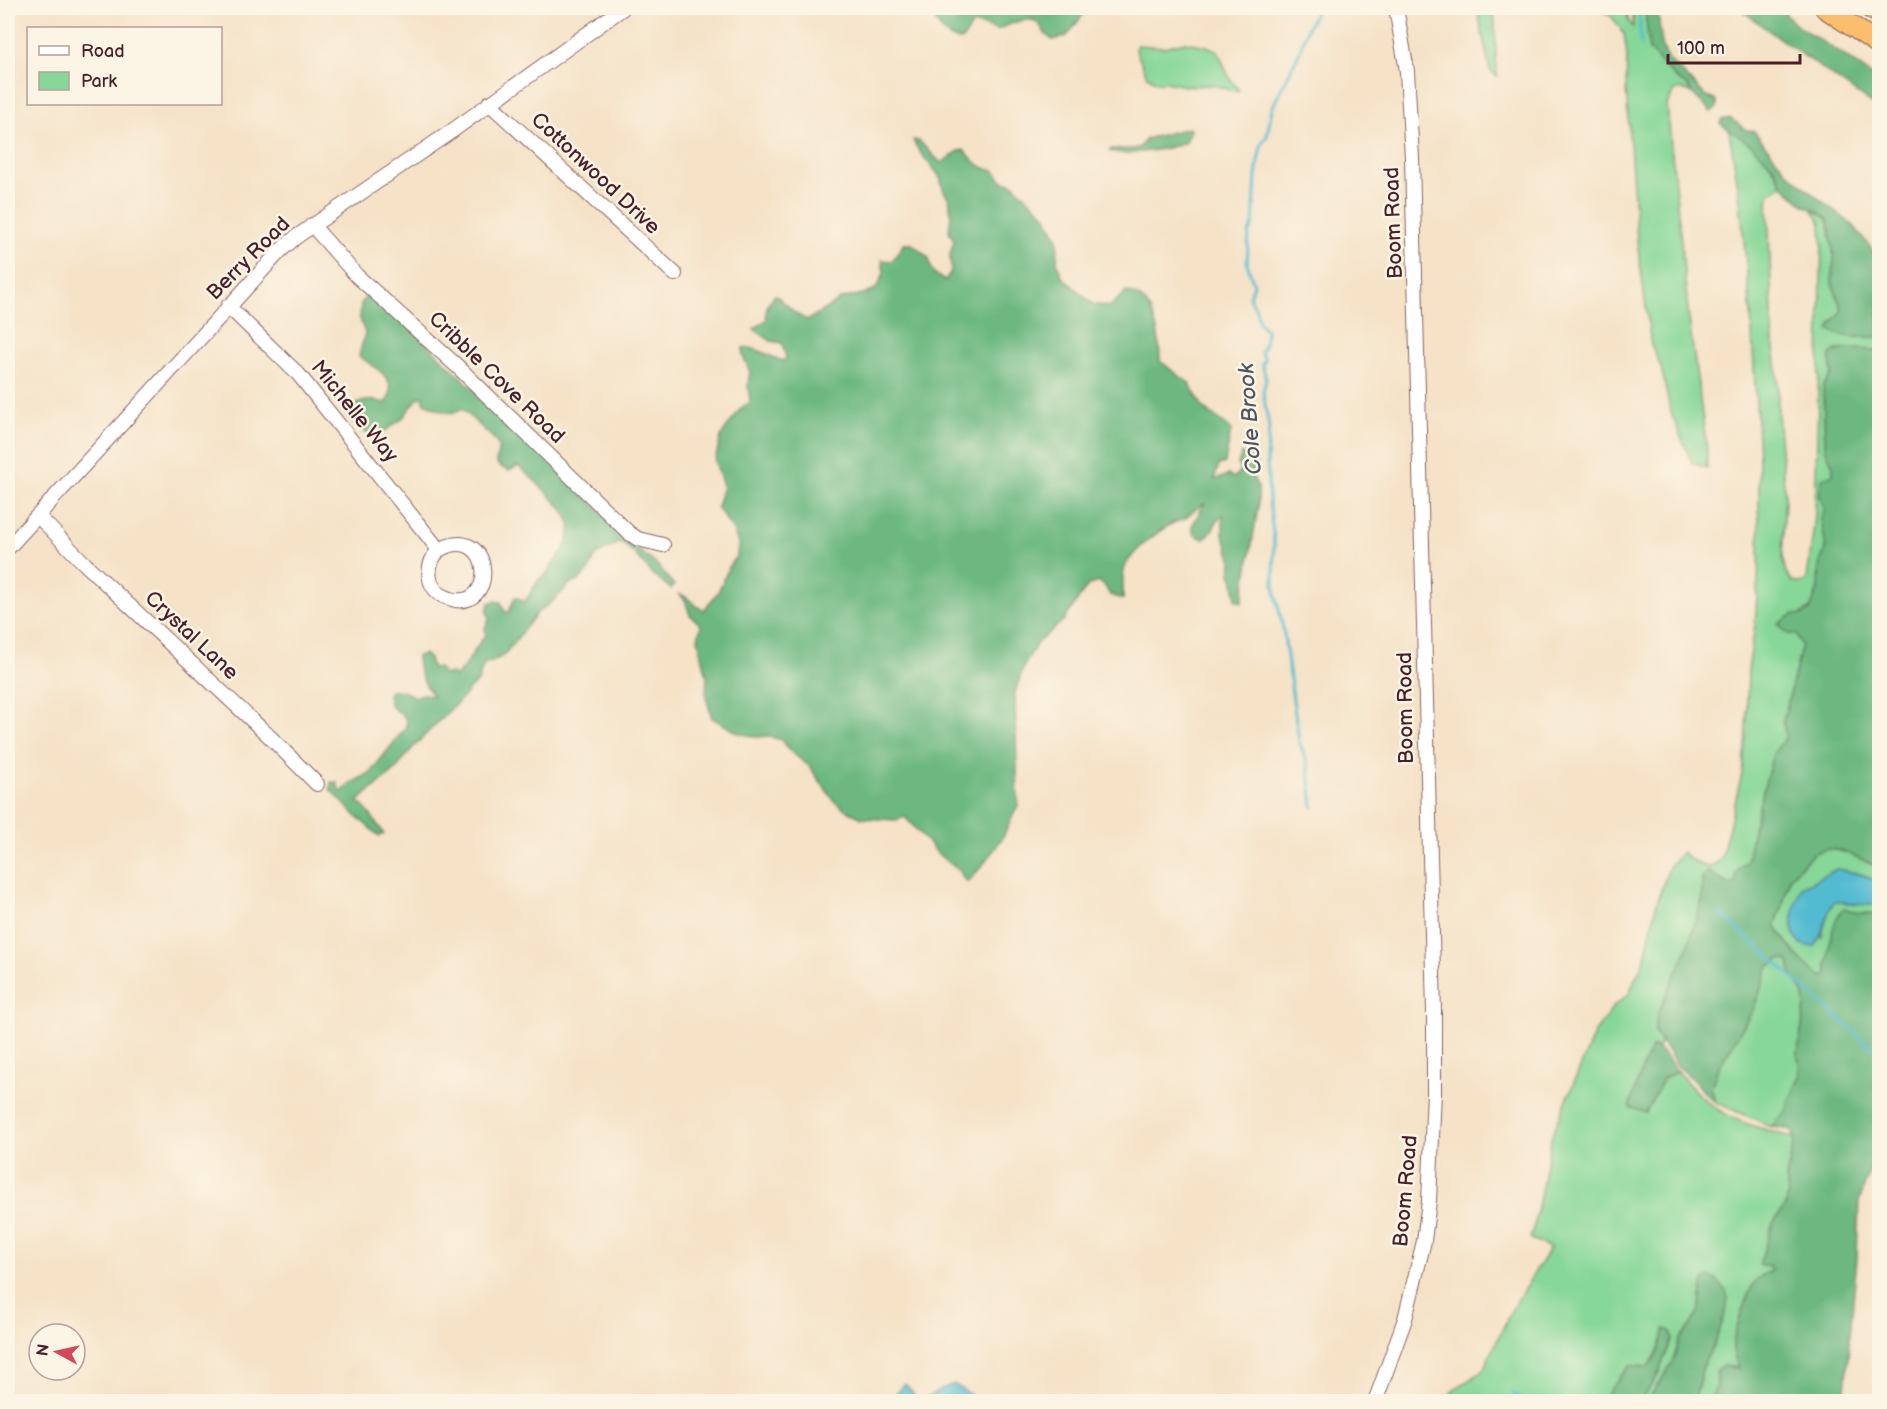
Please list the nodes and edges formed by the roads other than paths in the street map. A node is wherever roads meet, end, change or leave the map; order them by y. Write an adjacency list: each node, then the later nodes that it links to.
1 (623, 8): 7 (street, Berry Road)
2 (1396, 8): 16 (street, Boom Road)
3 (1825, 8): 6 (highway)
4 (1870, 8): 5 (highway)
5 (1880, 14)
6 (1880, 45)
7 (489, 103): 8 (street, Berry Road); 9 (street, Cottonwood Drive)
8 (312, 225): 10 (street, Berry Road); 12 (street, Cribble Cove Road)
9 (675, 274)
10 (228, 306): 11 (street, Berry Road); 14 (street, Michelle Way)
11 (38, 516): 13 (street, Berry Road); 15 (street, Crystal Lane)
12 (663, 546)
13 (8, 548)
14 (439, 550): 14 (street)
15 (317, 784)
16 (1375, 1401)

